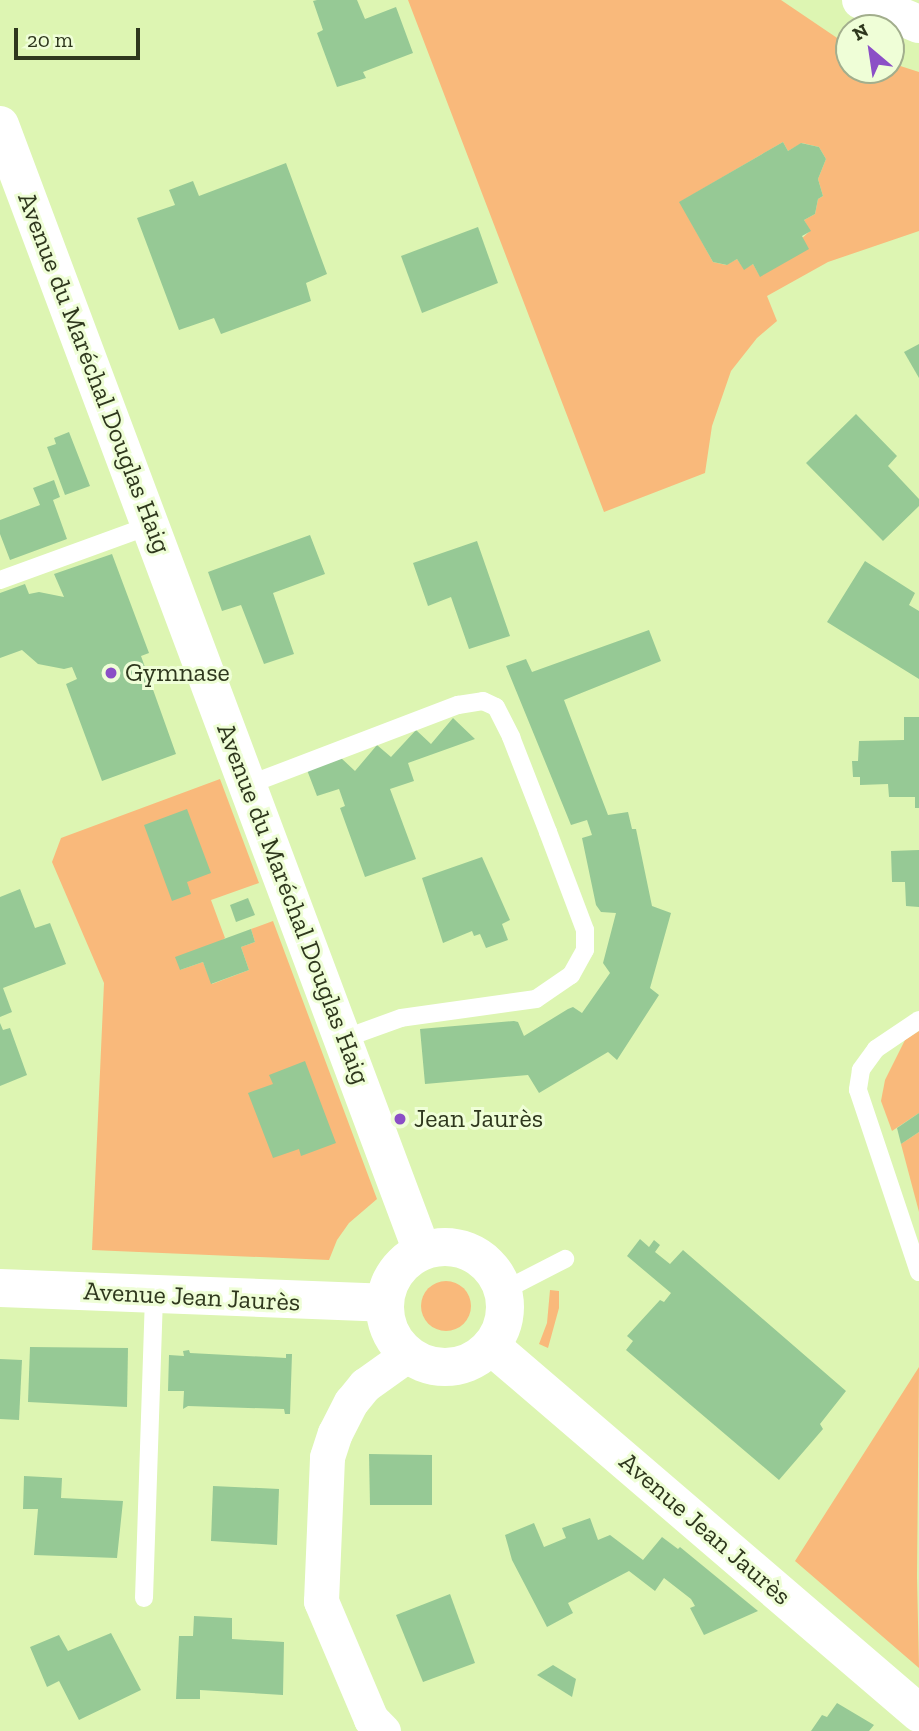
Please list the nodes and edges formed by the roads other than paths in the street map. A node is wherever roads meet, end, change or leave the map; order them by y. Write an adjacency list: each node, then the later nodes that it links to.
1 (861, 0): 2 (street)
2 (919, 24)
3 (0, 125): 4 (street, Avenue du Maréchal Douglas Haig)
4 (151, 525): 5 (lane); 6 (street, Avenue du Maréchal Douglas Haig)
5 (0, 580)
6 (248, 785): 8 (street, Avenue du Maréchal Douglas Haig); 8 (lane)
7 (919, 1020): 11 (lane)
8 (343, 1039): 9 (street, Avenue du Maréchal Douglas Haig)
9 (422, 1251): 13 (street); 15 (street)
10 (565, 1259): 13 (lane)
11 (919, 1272)
12 (0, 1288): 14 (street, Avenue Jean Jaurès)
13 (503, 1290): 16 (street)
14 (154, 1296): 15 (street, Avenue Jean Jaurès); 18 (lane)
15 (384, 1303): 17 (street)
16 (491, 1346): 17 (street); 19 (street, Avenue Jean Jaurès)
17 (407, 1355): 20 (street)
18 (144, 1598)
19 (919, 1713)
20 (383, 1731)

